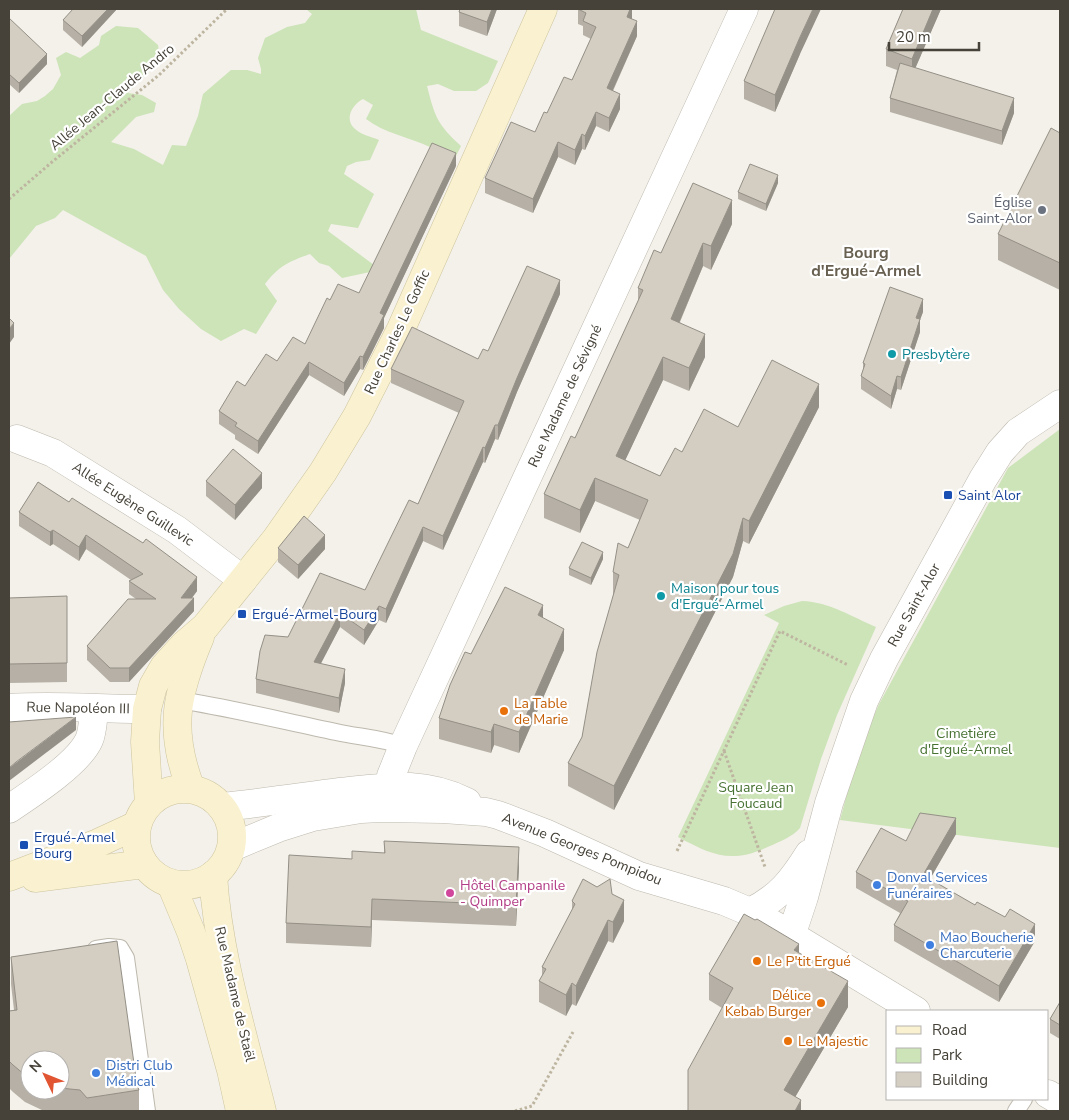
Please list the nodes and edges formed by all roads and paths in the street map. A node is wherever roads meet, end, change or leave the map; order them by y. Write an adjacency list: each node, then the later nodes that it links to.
1 (227, 9): 4 (path, Allée Jean-Claude Andro)
2 (542, 9): 7 (street, Rue Charles Le Goffic)
3 (744, 9): 14 (street, Rue Madame de Sévigné)
4 (9, 200)
5 (1060, 404): 21 (street, Rue Saint-Alor)
6 (18, 439): 7 (street, Allée Eugène Guillevic)
7 (243, 580): 8 (street, Rue Charles Le Goffic)
8 (205, 626): 10 (street, Rue Charles Le Goffic); 13 (street, Rue Charles Le Goffic)
9 (849, 666): 15 (path)
10 (179, 700): 14 (lane); 16 (street, Rue Charles Le Goffic)
11 (9, 708): 12 (street, Rue Napoléon III)
12 (94, 709): 13 (street, Rue Napoléon III); 19 (street)
13 (147, 709): 20 (street, Rue Charles Le Goffic)
14 (403, 746): 17 (street, Rue Madame de Sévigné)
15 (724, 750): 23 (path); 25 (path)
16 (191, 789): 18 (street); 20 (street)
17 (395, 797): 18 (street, Avenue Georges Pompidou); 22 (street); 30 (street, Avenue Georges Pompidou)
18 (222, 806): 22 (street)
19 (9, 809)
20 (143, 815): 24 (street); 27 (street)
21 (818, 840): 30 (street, Rue Saint-Alor); 31 (street, Rue Saint-Alor)
22 (232, 847): 26 (street)
23 (677, 851)
24 (144, 864): 28 (street); 29 (street)
25 (763, 866)
26 (214, 875): 29 (street); 40 (street, Rue Madame de Staël)
27 (9, 877)
28 (9, 882)
29 (172, 884): 39 (street, Rue Madame de Staël)
30 (750, 912): 31 (street, Avenue Georges Pompidou)
31 (791, 936): 33 (street, Avenue Georges Pompidou)
32 (82, 951): 38 (lane)
33 (914, 1010)
34 (573, 1032): 41 (path)
35 (1049, 1095): 37 (street)
36 (1023, 1100): 42 (lane)
37 (1060, 1101)
38 (147, 1111)
39 (240, 1111)
40 (262, 1111)
41 (515, 1111)
42 (1016, 1111)

